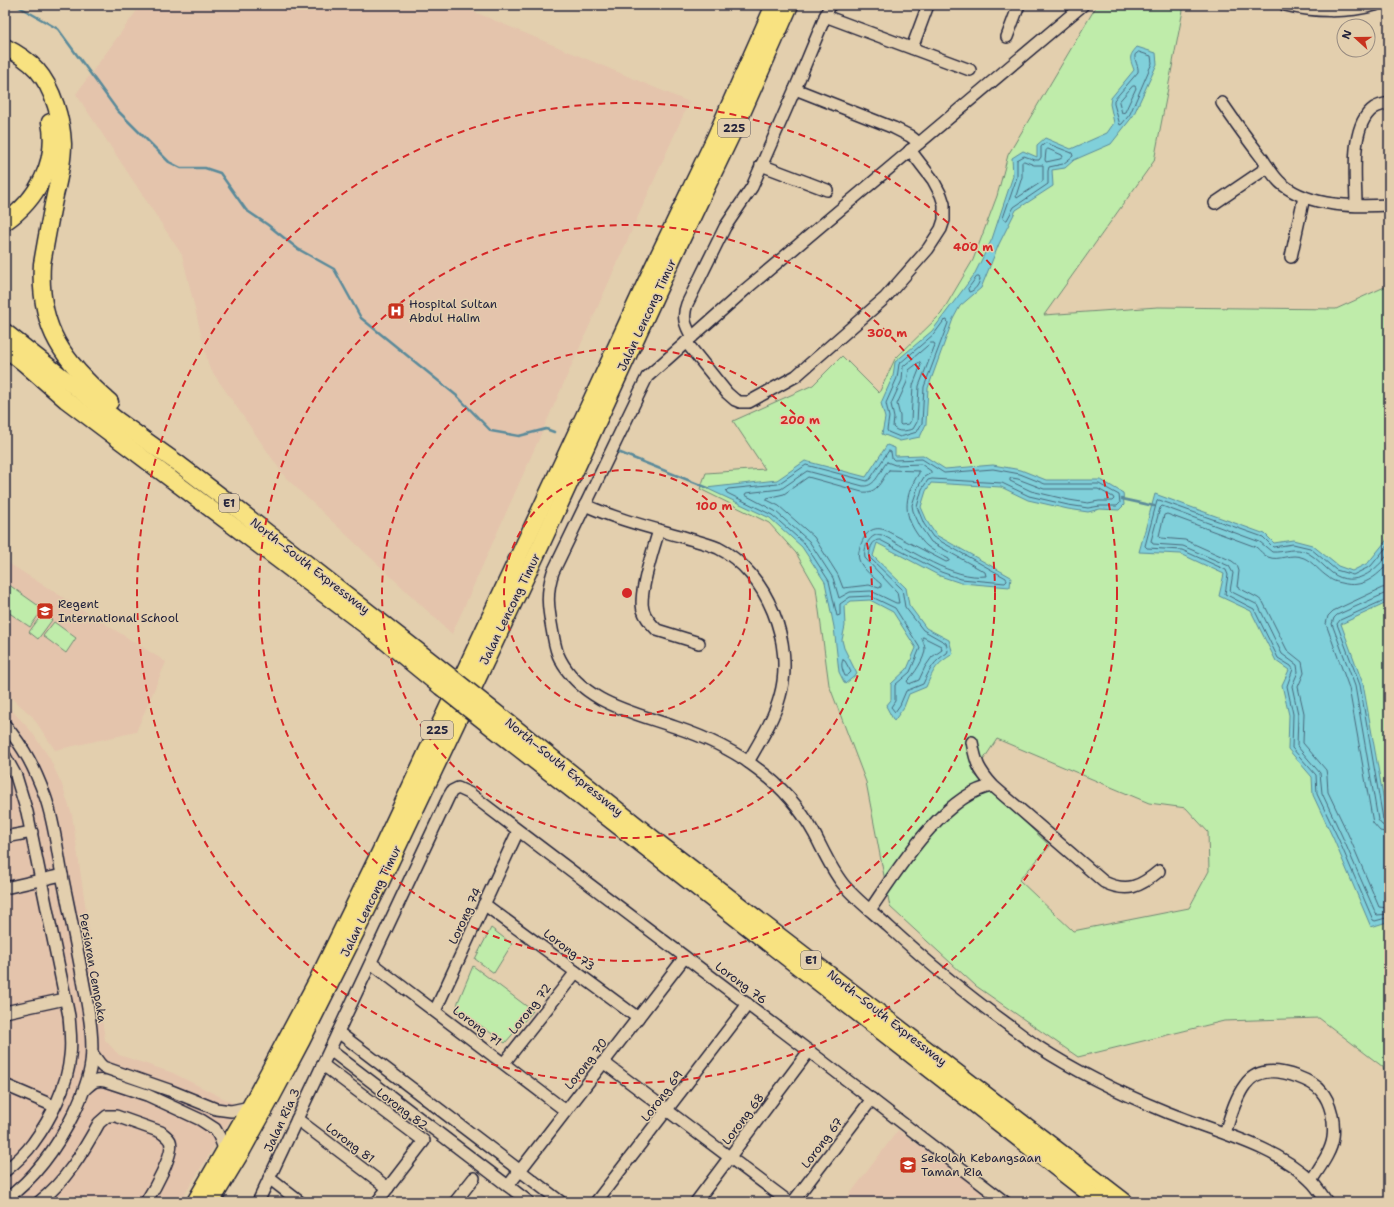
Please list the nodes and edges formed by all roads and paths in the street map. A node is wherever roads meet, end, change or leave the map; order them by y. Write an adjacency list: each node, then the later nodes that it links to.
1 (774, 5): 73 (highway, Jalan Lencong Timur / 225)
2 (790, 5): 91 (highway, Jalan Lencong Timur / 225)
3 (830, 5): 9 (street)
4 (928, 5): 12 (street)
5 (1019, 5): 10 (street)
6 (1083, 5): 18 (street)
7 (1285, 5): 8 (street)
8 (1375, 5)
9 (825, 16): 12 (street); 15 (street)
10 (1007, 37)
11 (5, 47): 33 (highway)
12 (912, 48): 14 (street)
13 (5, 58): 26 (highway)
14 (970, 70)
15 (795, 89): 18 (street); 19 (street)
16 (1222, 103): 20 (street)
17 (1389, 103): 24 (street)
18 (914, 146): 29 (street); 29 (street)
19 (761, 165): 21 (street); 29 (street)
20 (1268, 167): 22 (street); 23 (street)
21 (827, 190)
22 (1304, 197): 24 (street); 27 (street)
23 (1215, 203)
24 (1356, 205): 25 (street)
25 (1389, 205)
26 (5, 222)
27 (1291, 257)
28 (5, 332): 33 (highway, North–South Expressway / E1)
29 (689, 340): 34 (street)
30 (5, 348): 32 (highway, North–South Expressway / E1)
31 (5, 360): 32 (highway)
32 (66, 400): 37 (highway, North–South Expressway / E1)
33 (180, 465): 37 (highway, North–South Expressway / E1)
34 (585, 505): 35 (street); 42 (street)
35 (659, 530): 36 (street); 42 (street)
36 (699, 643)
37 (446, 682): 38 (highway, North–South Expressway / E1, bridge)
38 (497, 722): 103 (highway, North–South Expressway / E1); 104 (highway, North–South Expressway / E1)
39 (5, 725): 49 (street, Persiaran Cempaka)
40 (972, 742): 43 (street)
41 (5, 756): 46 (street)
42 (748, 762): 53 (street)
43 (993, 786): 48 (street); 53 (street)
44 (458, 788): 45 (street, Lorong 76); 55 (street, Jalan Ria 3)
45 (518, 831): 52 (street, Lorong 74); 54 (street, Lorong 76)
46 (32, 832): 47 (street); 50 (street)
47 (5, 837)
48 (1159, 871)
49 (62, 875): 50 (street); 65 (street, Persiaran Cempaka)
50 (41, 879): 51 (street); 57 (street)
51 (5, 888)
52 (484, 904): 56 (street, Lorong 73); 59 (street, Lorong 74)
53 (870, 910): 77 (street)
54 (685, 957): 58 (street, Lorong 76); 61 (street, Lorong 70)
55 (371, 963): 59 (street, Lorong 71); 62 (street, Jalan Ria 3)
56 (576, 972): 61 (street, Lorong 73); 67 (street, Lorong 72)
57 (65, 999): 60 (street); 72 (street)
58 (748, 1004): 64 (street, Lorong 76); 75 (street, Lorong 69)
59 (435, 1011): 67 (street, Lorong 71)
60 (5, 1012)
61 (638, 1018): 66 (street, Lorong 70)
62 (338, 1032): 63 (street, Jalan Ria 3); 80 (street)
63 (330, 1050): 68 (street, Jalan Ria 3); 85 (street)
64 (809, 1051): 71 (street, Lorong 76); 79 (street, Lorong 68)
65 (92, 1053): 70 (street, Persiaran Cempaka); 73 (street)
66 (603, 1062): 74 (street, Lorong 70); 75 (street)
67 (504, 1063): 74 (street, Lorong 71)
68 (323, 1065): 76 (street, Jalan Ria 3); 86 (street, Lorong 82)
69 (5, 1085): 72 (street)
70 (85, 1089): 78 (street); 87 (street, Persiaran Cempaka)
71 (872, 1099): 101 (street, Lorong 67); 102 (street, Lorong 76)
72 (54, 1106): 81 (street)
73 (250, 1107): 78 (highway, Jalan Lencong Timur / 225)
74 (566, 1110): 80 (street, Lorong 70)
75 (668, 1110): 79 (street); 98 (street, Lorong 69)
76 (297, 1119): 82 (street, Jalan Ria 3); 86 (street, Lorong 81)
77 (1225, 1133): 84 (street); 84 (street)
78 (226, 1151): 90 (highway, Jalan Lencong Timur / 225)
79 (731, 1157): 99 (street, Lorong 68); 100 (street)
80 (520, 1170): 85 (street, Lorong 70); 97 (street)
81 (5, 1171)
82 (269, 1178): 92 (street, Jalan Ria 3); 93 (street)
83 (474, 1178): 95 (street)
84 (1311, 1181): 105 (street)
85 (508, 1186): 96 (street)
86 (388, 1188): 94 (street, Lorong 82)
87 (5, 1200)
88 (39, 1202): 89 (street)
89 (146, 1202)
90 (195, 1202)
91 (211, 1202)
92 (258, 1202)
93 (300, 1202)
94 (376, 1202)
95 (455, 1202)
96 (529, 1202)
97 (561, 1202)
98 (596, 1202)
99 (696, 1202)
100 (789, 1202)
101 (793, 1202)
102 (1006, 1202)
103 (1100, 1202)
104 (1125, 1202)
105 (1327, 1202)

